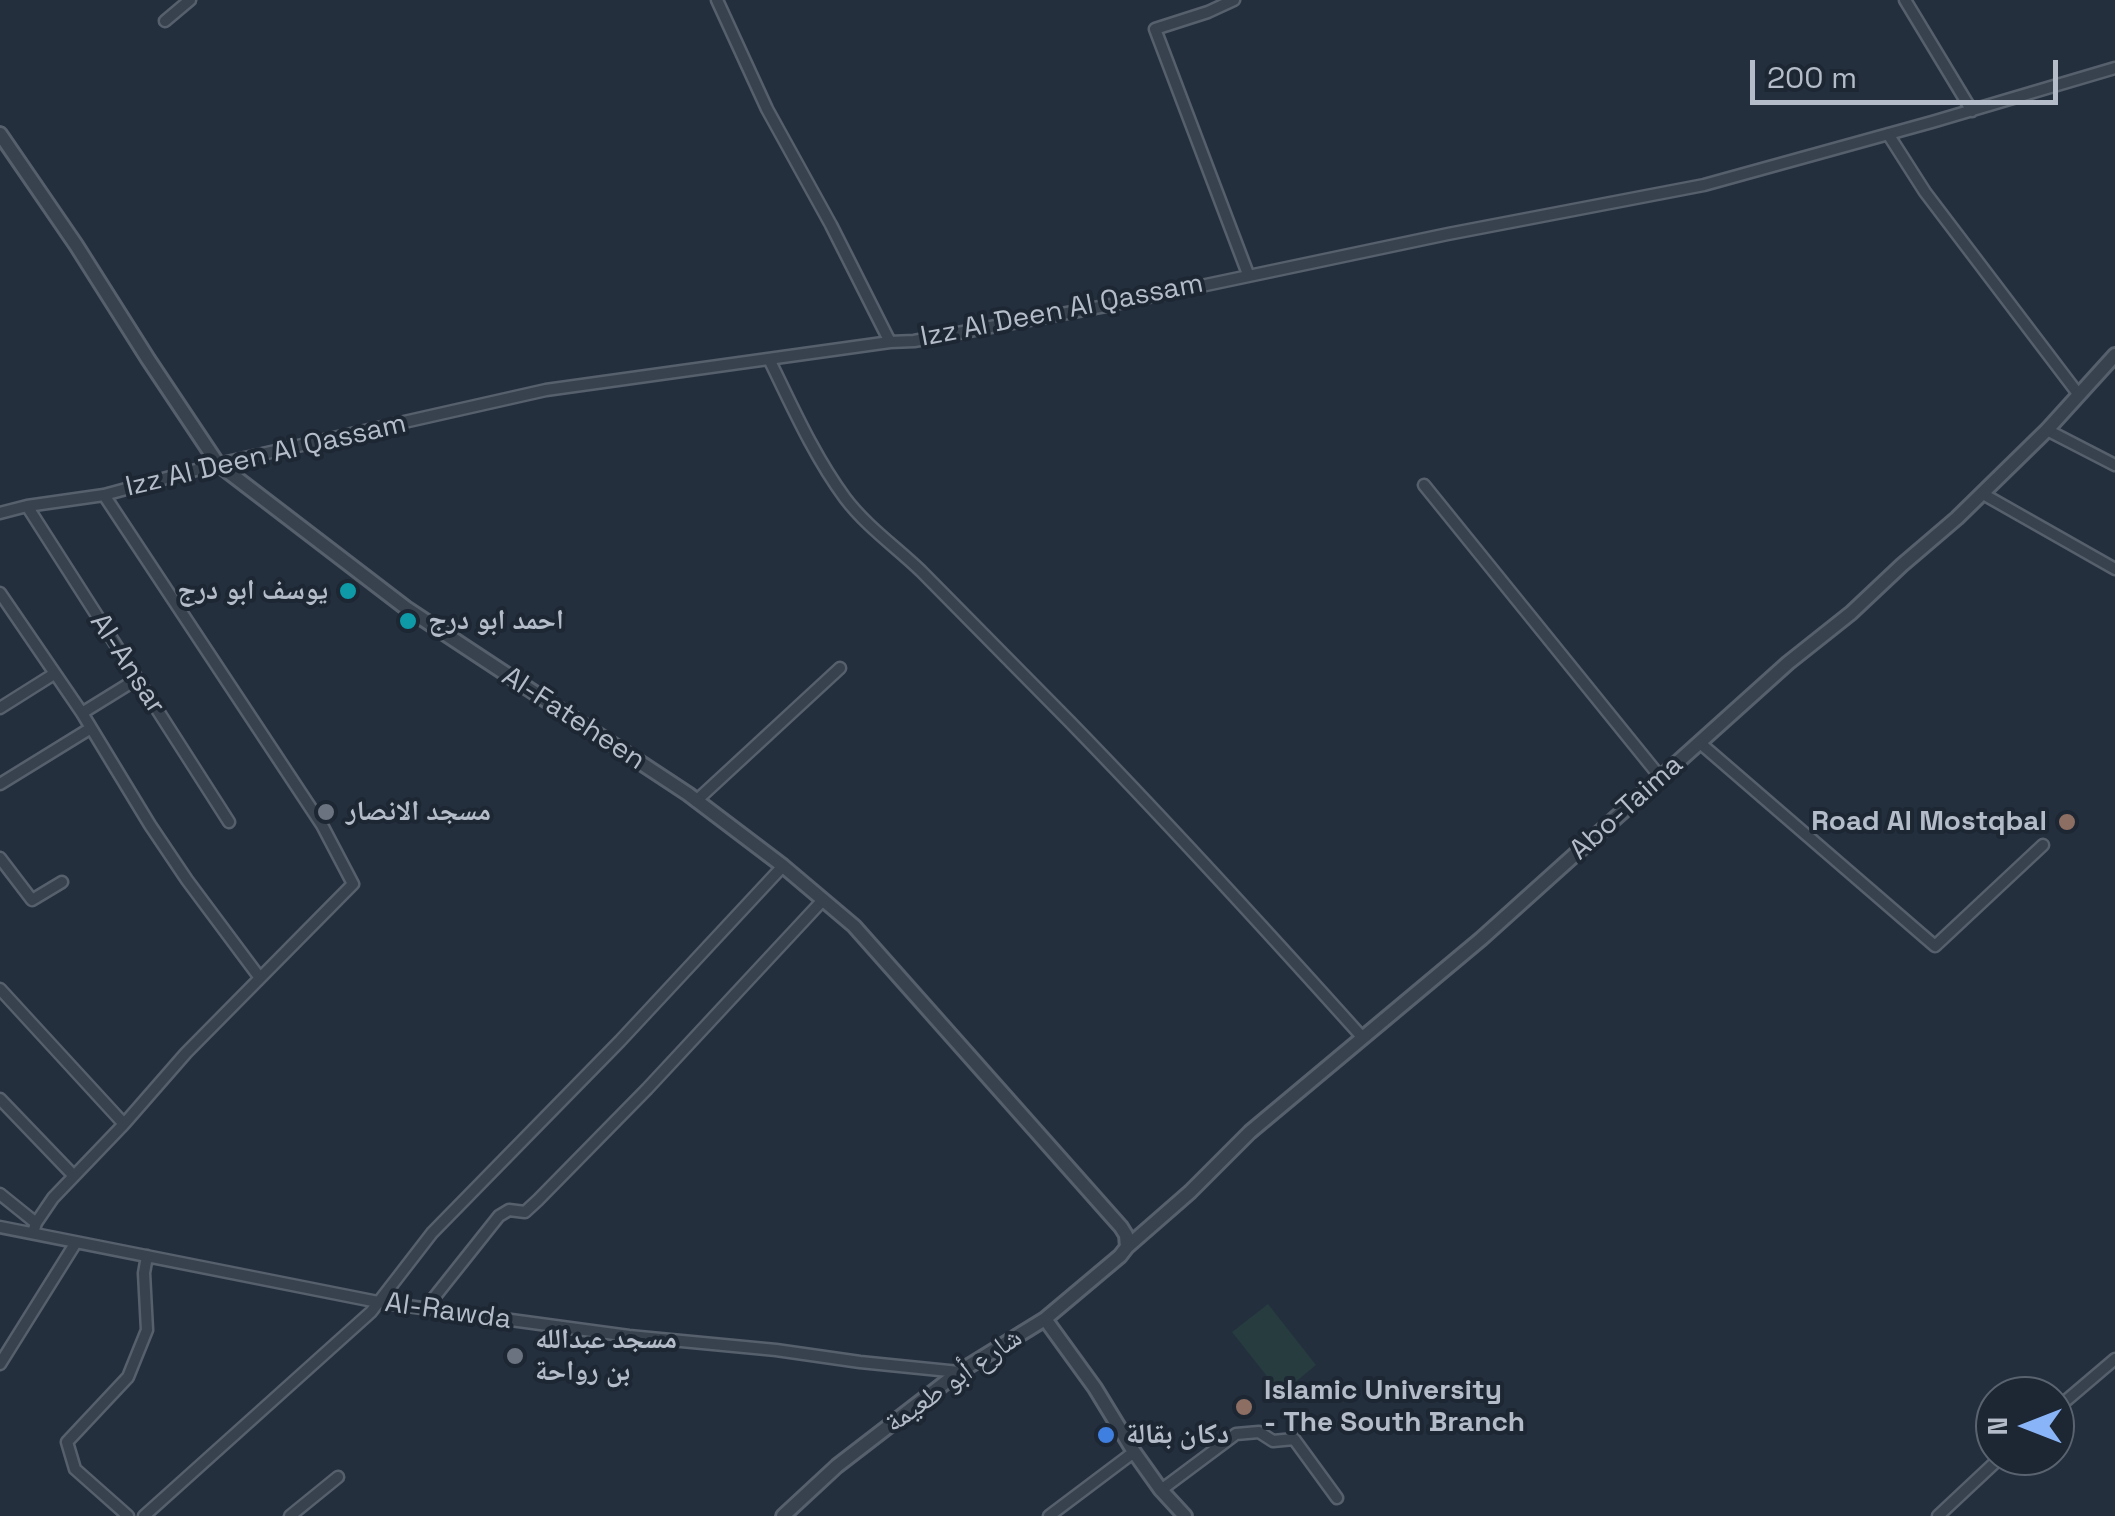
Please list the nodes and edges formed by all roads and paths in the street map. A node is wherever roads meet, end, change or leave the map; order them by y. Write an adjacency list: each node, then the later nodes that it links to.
1 (190, 0): 5 (street)
2 (716, 0): 11 (street)
3 (1234, 0): 10 (street)
4 (1905, 0): 7 (street)
5 (165, 21)
6 (2115, 68): 7 (street, Izz Al Deen Al Qassam)
7 (1972, 111): 9 (street, Izz Al Deen Al Qassam)
8 (0, 134): 16 (street, Al-Fateheen)
9 (1888, 134): 10 (street, Izz Al Deen Al Qassam); 14 (street)
10 (1248, 274): 11 (street, Izz Al Deen Al Qassam)
11 (890, 342): 13 (street, Izz Al Deen Al Qassam)
12 (2115, 355): 14 (street, Abo-Taima)
13 (770, 358): 16 (street, Izz Al Deen Al Qassam); 43 (street)
14 (2079, 395): 15 (street, Abo-Taima)
15 (2047, 430): 17 (street); 19 (street, Abo-Taima)
16 (218, 464): 20 (street, Izz Al Deen Al Qassam); 34 (street, Al-Fateheen)
17 (2115, 464)
18 (1424, 485): 32 (street)
19 (1983, 494): 23 (street); 31 (street, Abo-Taima)
20 (104, 495): 21 (street, Izz Al Deen Al Qassam); 41 (street)
21 (26, 506): 22 (street, Izz Al Deen Al Qassam); 27 (street, Al-Ansar)
22 (0, 513)
23 (2115, 569)
24 (0, 593): 26 (street)
25 (840, 668): 34 (street)
26 (54, 674): 28 (street); 29 (street)
27 (136, 679): 29 (street); 35 (street, Al-Ansar)
28 (0, 708)
29 (82, 713): 30 (street)
30 (91, 728): 33 (street); 41 (street)
31 (1700, 743): 32 (street, Abo-Taima); 36 (street)
32 (1661, 778): 43 (street, Abo-Taima)
33 (0, 784)
34 (696, 801): 38 (street, Al-Fateheen)
35 (229, 822)
36 (2043, 845)
37 (0, 858): 39 (street)
38 (784, 866): 40 (street, Al-Fateheen); 53 (street)
39 (62, 882)
40 (823, 900): 51 (street, Al-Fateheen); 54 (street)
41 (260, 978): 45 (street)
42 (0, 989): 45 (street)
43 (1363, 1038): 51 (street, Abo-Taima)
44 (0, 1098): 46 (street)
45 (124, 1124): 46 (street)
46 (74, 1176): 49 (street)
47 (0, 1194): 49 (street)
48 (0, 1228): 49 (street, Al-Rawda)
49 (34, 1228): 50 (street, Al-Rawda)
50 (75, 1244): 52 (street, Al-Rawda); 57 (street)
51 (1126, 1247): 55 (street, شارع أبو طعيمة)
52 (146, 1256): 53 (street, Al-Rawda); 66 (street)
53 (378, 1302): 54 (street, Al-Rawda); 67 (street)
54 (425, 1309): 58 (street, Al-Rawda)
55 (1045, 1319): 58 (street, شارع أبو طعيمة); 60 (street)
56 (2115, 1359): 59 (street)
57 (0, 1364)
58 (960, 1372): 69 (street, شارع أبو طعيمة)
59 (2075, 1393)
60 (1134, 1452): 63 (street); 70 (street)
61 (1981, 1476): 71 (street)
62 (338, 1477): 68 (street)
63 (1161, 1490): 64 (street); 65 (street)
64 (1337, 1498)
65 (1180, 1514)
66 (128, 1516)
67 (144, 1516)
68 (290, 1516)
69 (783, 1516)
70 (1049, 1516)
71 (1938, 1516)

